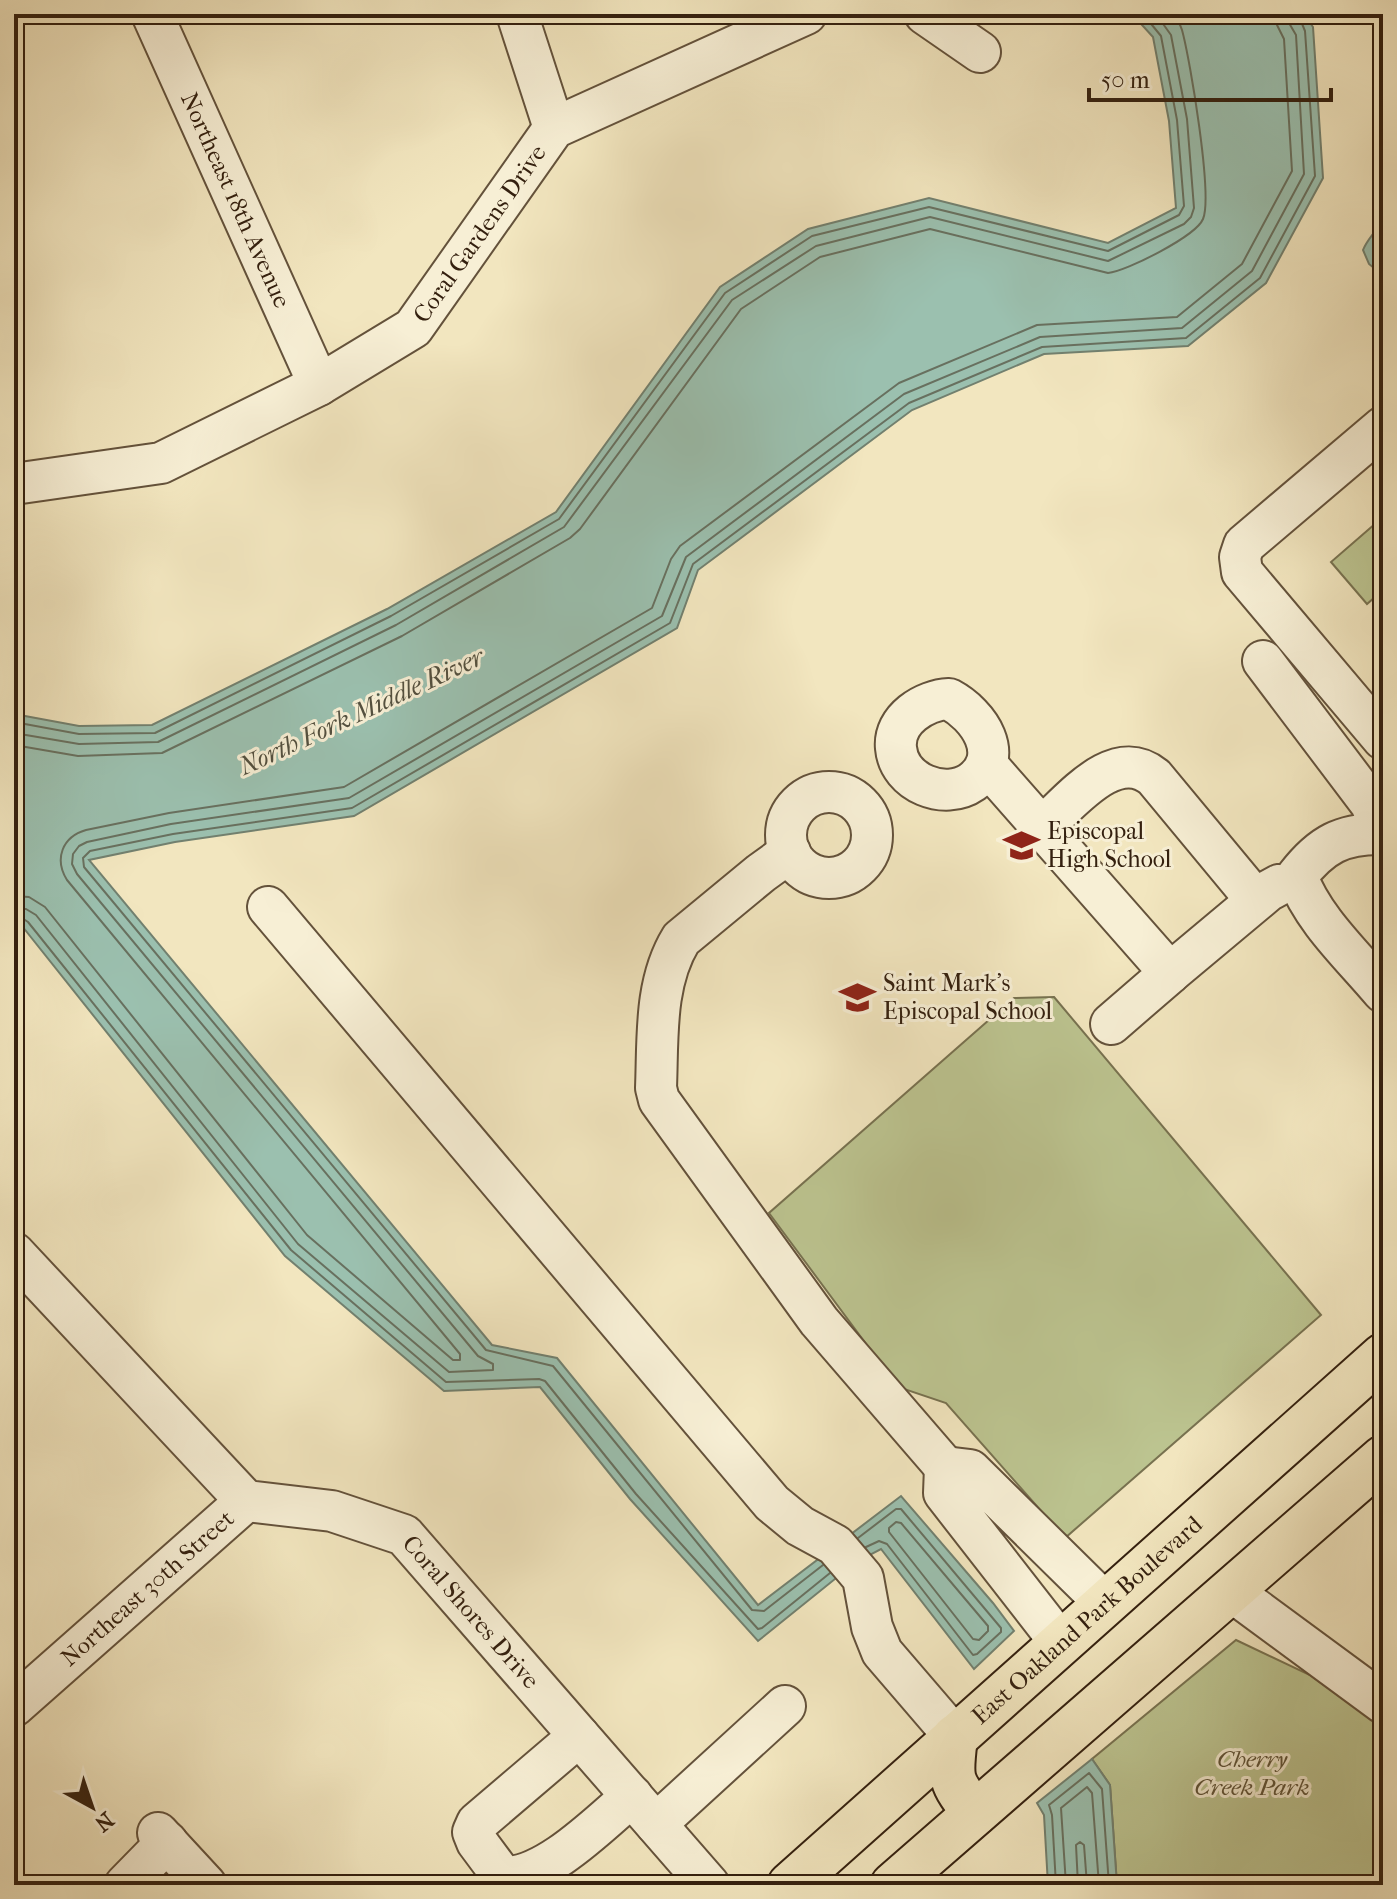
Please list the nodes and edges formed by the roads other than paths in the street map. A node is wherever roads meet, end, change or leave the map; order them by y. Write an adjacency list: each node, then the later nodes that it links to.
1 (152, 14): 7 (street, Northeast 18th Avenue)
2 (517, 14): 6 (street)
3 (806, 14): 6 (street, Coral Gardens Drive)
4 (925, 14): 5 (street)
5 (980, 52)
6 (554, 128): 7 (street, Coral Gardens Drive)
7 (319, 385): 9 (street, Coral Gardens Drive)
8 (1383, 427): 11 (street)
9 (14, 483)
10 (1263, 661): 14 (street)
11 (1383, 739)
12 (987, 765): 13 (street)
13 (1042, 827): 17 (street); 19 (street)
14 (1383, 834): 16 (street)
15 (790, 852): 25 (street)
16 (1297, 876): 17 (street); 20 (street)
17 (1256, 900): 19 (street)
18 (268, 907): 34 (street)
19 (1170, 973): 21 (street)
20 (1383, 992)
21 (1111, 1024)
22 (14, 1253): 26 (street)
23 (1383, 1356): 28 (main road, East Oakland Park Boulevard)
24 (1383, 1458): 27 (main road)
25 (945, 1467): 28 (street); 29 (street)
26 (246, 1501): 31 (street, Northeast 30th Street); 33 (street, Coral Shores Drive)
27 (1231, 1591): 30 (street); 36 (main road)
28 (1105, 1603): 29 (main road, East Oakland Park Boulevard)
29 (1060, 1642): 34 (main road, East Oakland Park Boulevard)
30 (1383, 1703)
31 (14, 1706)
32 (785, 1706): 35 (street)
33 (579, 1736): 35 (street, Coral Shores Drive); 35 (street)
34 (955, 1737): 36 (main road); 40 (main road, East Oakland Park Boulevard)
35 (644, 1810): 39 (street, Coral Shores Drive)
36 (975, 1813): 41 (main road)
37 (125, 1885): 38 (street)
38 (206, 1885)
39 (709, 1885)
40 (790, 1885)
41 (893, 1885)

